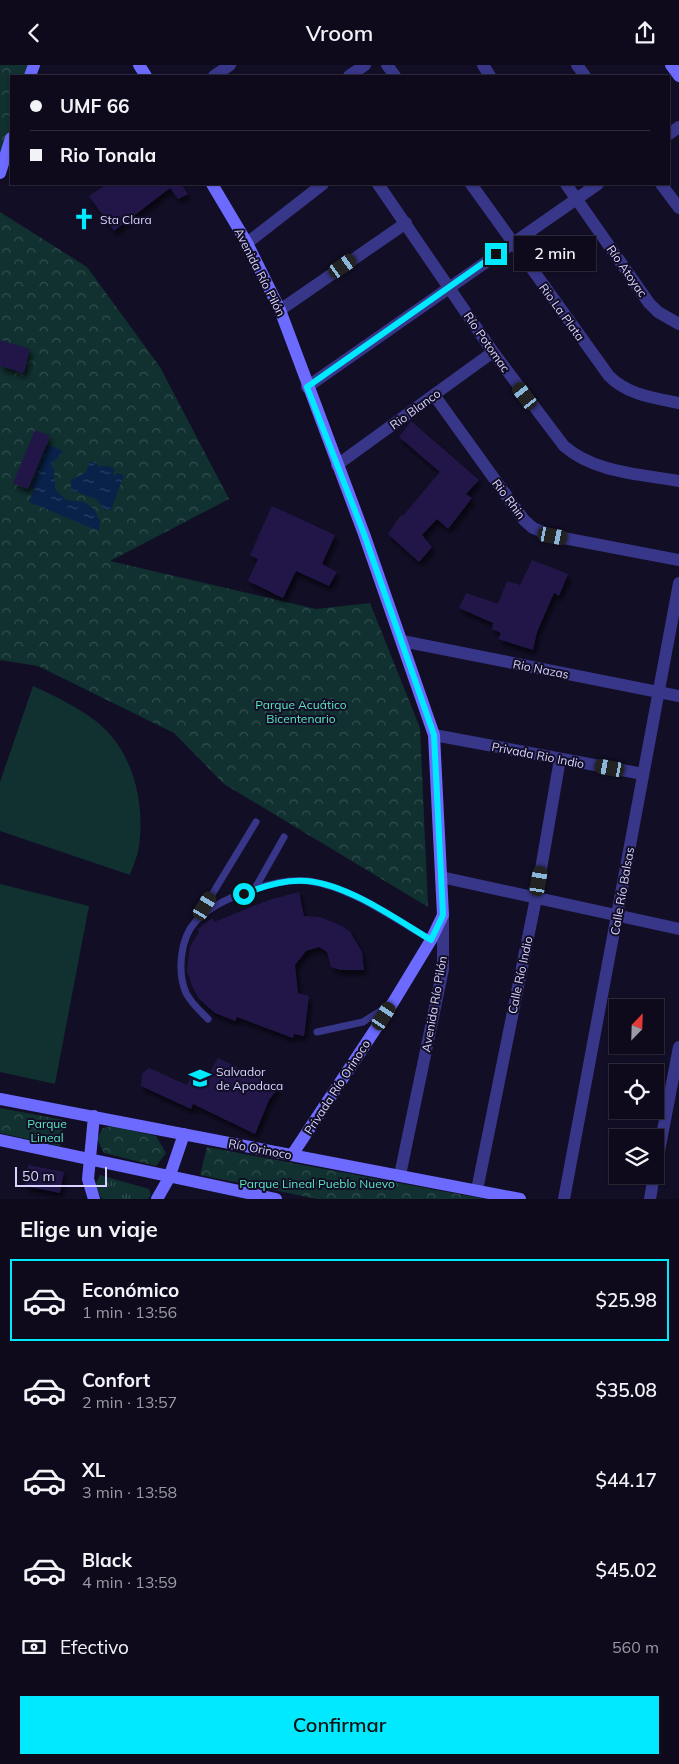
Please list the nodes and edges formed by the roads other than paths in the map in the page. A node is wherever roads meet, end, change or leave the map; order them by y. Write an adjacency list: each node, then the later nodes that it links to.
1 (230, 65): 4 (street)
2 (365, 65): 5 (street)
3 (671, 65): 6 (street)
4 (215, 75)
5 (350, 75)
6 (679, 76)
7 (10, 141): 8 (street)
8 (0, 173)
9 (213, 185): 19 (street, Avenida Río Pilón)
10 (322, 185): 19 (street)
11 (379, 185): 18 (street, Río Potomac)
12 (472, 185): 20 (street, Rio La Plata)
13 (567, 185): 16 (street, Río Atoyac)
14 (597, 185): 16 (street)
15 (662, 185): 17 (street)
16 (577, 199): 20 (street); 23 (street, Río Atoyac)
17 (679, 209)
18 (406, 223): 21 (street, Río Potomac); 22 (street)
19 (246, 243): 22 (street, Avenida Río Pilón)
20 (512, 243): 21 (street); 27 (street, Rio La Plata)
21 (449, 287): 24 (street, Río Potomac); 25 (street)
22 (280, 310): 25 (street, Avenida Río Pilón)
23 (679, 324)
24 (493, 352): 26 (street, Rio Blanco); 29 (street, Río Potomac)
25 (307, 387): 28 (street, Avenida Río Pilón)
26 (434, 395): 28 (street, Rio Blanco); 30 (street, Rio Rhin)
27 (679, 403)
28 (337, 465): 32 (street, Avenida Río Pilón)
29 (679, 481)
30 (679, 560)
31 (679, 583): 33 (street, Calle Río Balsas)
32 (402, 641): 33 (street, Rio Nazas); 35 (street, Avenida Río Pilón)
33 (658, 692): 34 (street, Rio Nazas); 37 (street, Calle Río Balsas)
34 (679, 696)
35 (434, 735): 36 (street, Privada Rio Indio); 40 (street, Avenida Río Pilón)
36 (560, 759): 37 (street, Privada Rio Indio); 42 (street, Calle Río Indio)
37 (643, 774): 44 (street, Calle Río Balsas)
38 (256, 823): 45 (lane)
39 (284, 837): 41 (lane)
40 (441, 877): 42 (street); 43 (street, Avenida Río Pilón)
41 (254, 890): 45 (lane); 47 (lane)
42 (536, 898): 44 (street); 62 (street, Calle Río Indio)
43 (443, 915): 47 (street, Privada Río Orinoco); 59 (street, Avenida Río Pilón)
44 (618, 916): 46 (street); 67 (street, Calle Río Balsas)
45 (196, 921): 49 (lane)
46 (679, 929)
47 (431, 940): 48 (street, Privada Río Orinoco)
48 (394, 1001): 50 (lane); 57 (street, Privada Río Orinoco)
49 (208, 1019)
50 (317, 1032)
51 (679, 1047): 54 (street)
52 (0, 1099): 53 (street, Río Orinoco)
53 (94, 1116): 55 (street, Río Orinoco); 58 (street)
54 (664, 1129)
55 (184, 1134): 57 (street, Río Orinoco); 60 (street)
56 (0, 1140): 58 (street)
57 (292, 1155): 59 (street, Río Orinoco)
58 (89, 1159): 60 (street); 63 (street)
59 (400, 1175): 62 (street, Río Orinoco)
60 (170, 1178): 64 (street); 65 (street)
61 (653, 1184): 68 (street)
62 (477, 1190): 66 (street, Río Orinoco)
63 (94, 1199)
64 (157, 1199)
65 (276, 1199)
66 (520, 1199)
67 (564, 1199)
68 (650, 1199)

